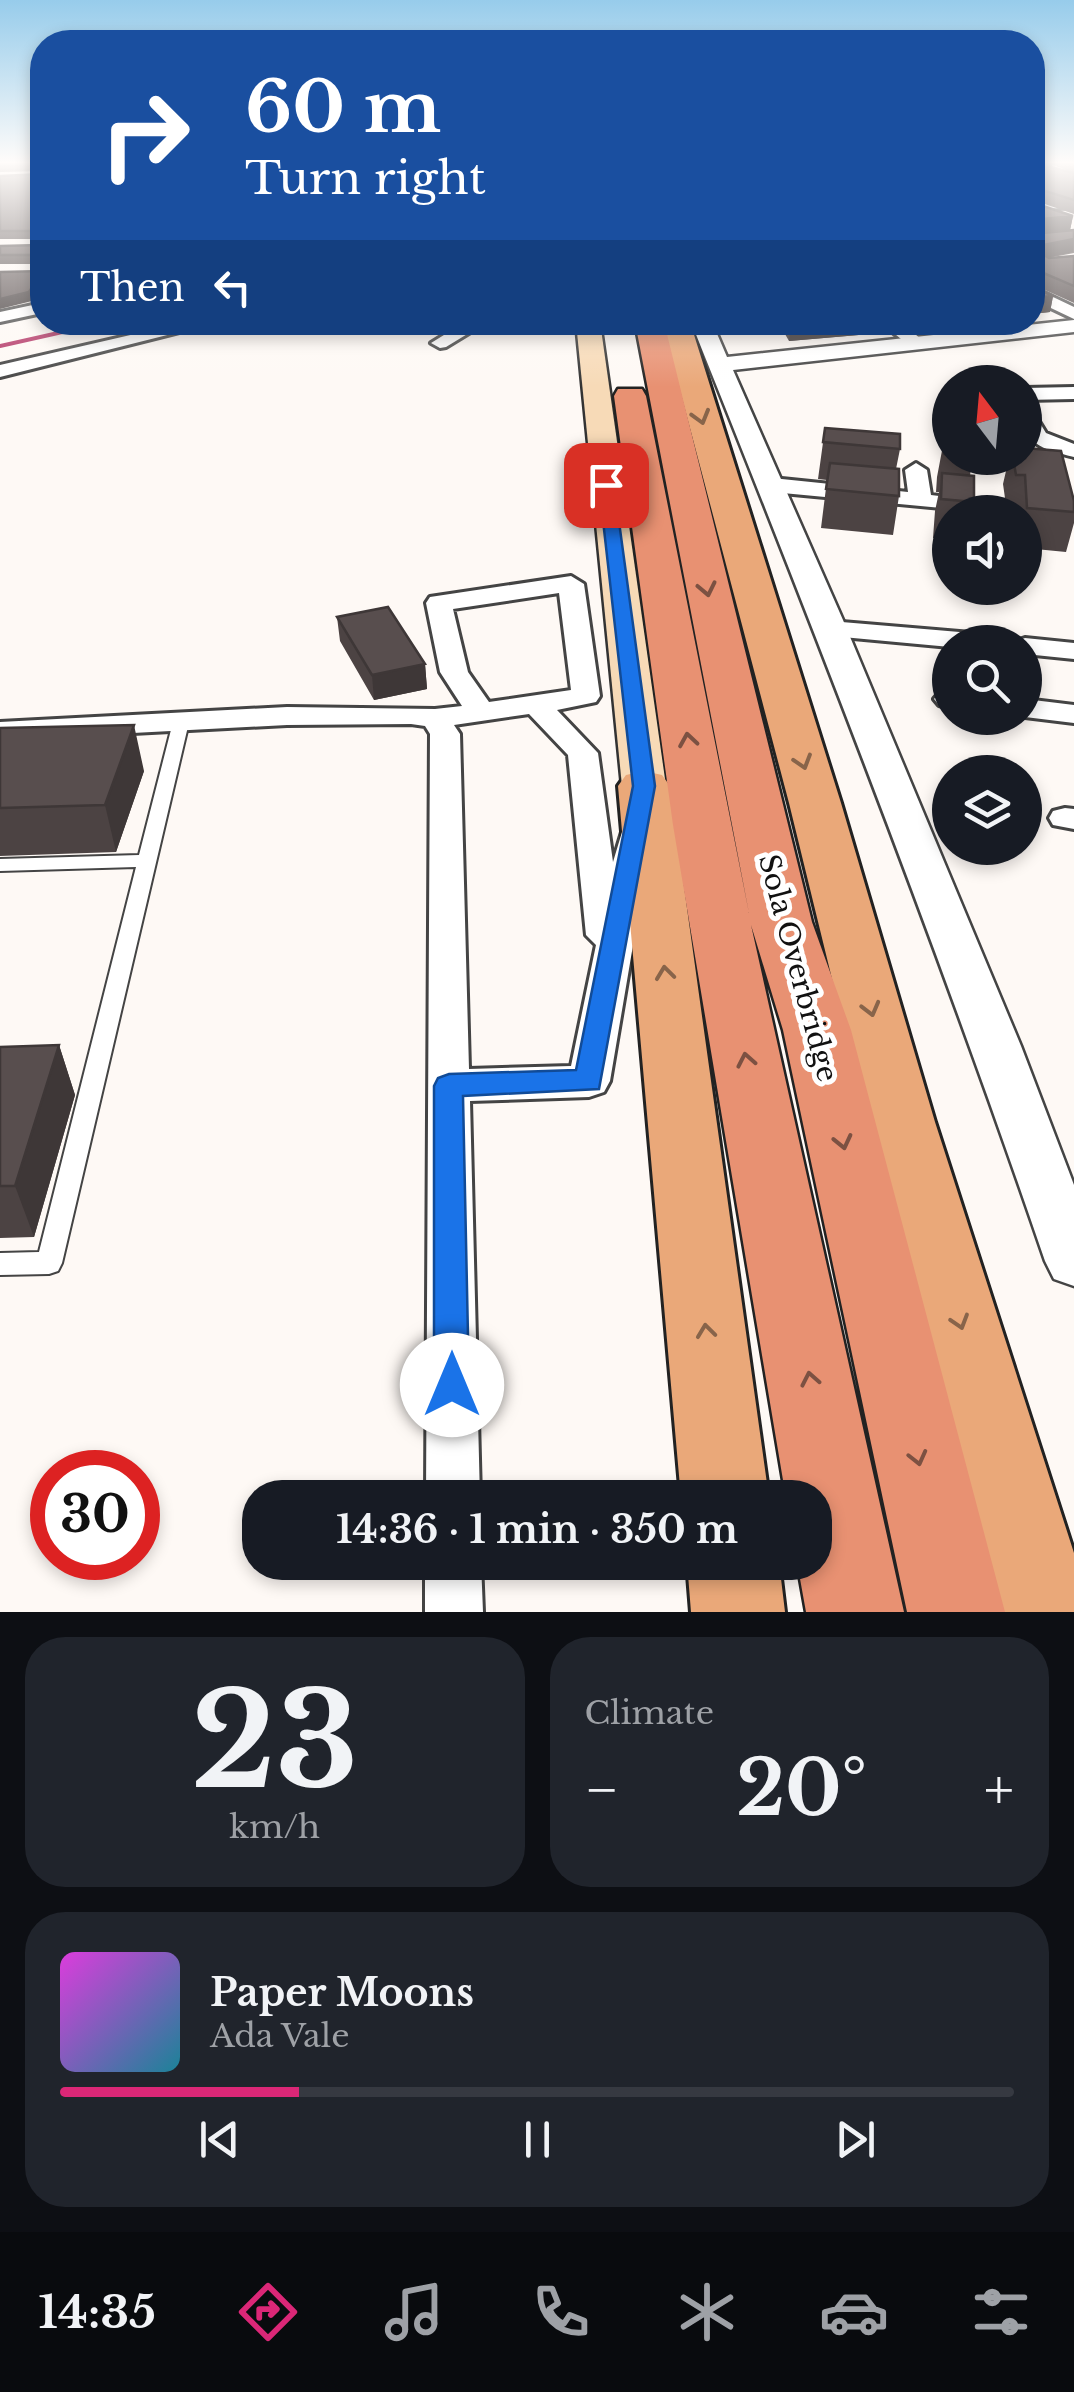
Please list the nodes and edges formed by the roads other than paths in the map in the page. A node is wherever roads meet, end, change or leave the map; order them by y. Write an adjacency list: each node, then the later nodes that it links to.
1 (1045, 299): 3 (street)
2 (30, 311): 4 (street)
3 (1074, 314)
4 (0, 317)
5 (1045, 328): 6 (street)
6 (1074, 328): 7 (street)
7 (1045, 331)
8 (155, 335): 21 (street)
9 (455, 335): 18 (street)
10 (590, 335): 41 (main road)
11 (618, 335): 54 (highway, one-way to 11)
12 (652, 335): 55 (highway, Sola Overbridge, one-way to 55)
13 (680, 335): 56 (main road, one-way to 56)
14 (705, 335): 20 (street)
15 (905, 335): 19 (street)
16 (957, 335): 19 (street)
17 (1012, 335): 20 (street)
18 (440, 343)
19 (917, 344): 20 (street)
20 (719, 368): 27 (street)
21 (0, 371)
22 (1074, 393): 23 (street)
23 (1042, 394)
24 (1042, 439): 25 (street)
25 (1074, 451)
26 (916, 470): 28 (street)
27 (772, 485): 28 (street); 30 (street)
28 (920, 500): 29 (street)
29 (932, 501)
30 (830, 628): 31 (street); 46 (street)
31 (932, 637)
32 (1042, 648): 33 (street)
33 (1074, 651)
34 (536, 705): 36 (street); 36 (street); 44 (street)
35 (1042, 710): 37 (street)
36 (481, 712): 38 (street)
37 (1074, 714)
38 (435, 718): 39 (street); 45 (street)
39 (182, 722): 40 (street); 42 (lane)
40 (0, 731)
41 (644, 786): 44 (street); 49 (main road, one-way to 41)
42 (146, 861): 43 (lane); 47 (lane)
43 (0, 865)
44 (589, 1081): 45 (street)
45 (449, 1086): 48 (street)
46 (1074, 1260)
47 (0, 1264)
48 (452, 1480)
49 (723, 1480)
50 (453, 1580): 52 (street)
51 (734, 1580): 53 (main road)
52 (454, 1612)
53 (738, 1612)
54 (855, 1612)
55 (956, 1612)
56 (1046, 1612)

